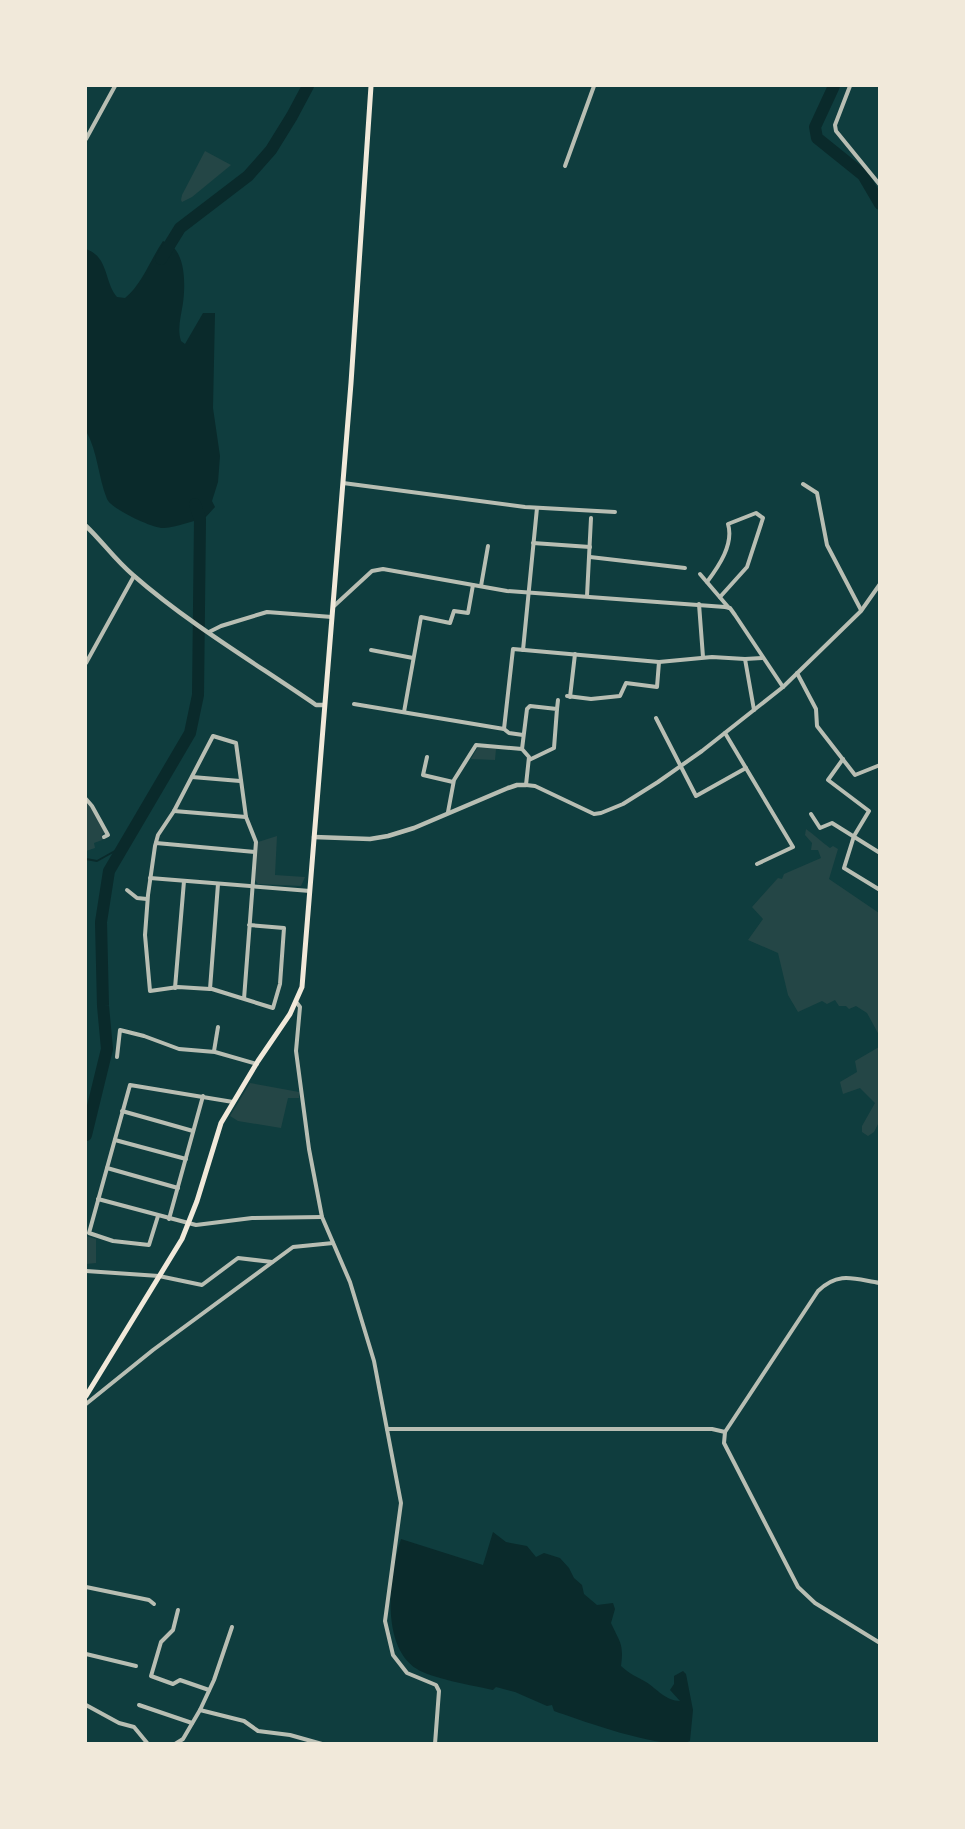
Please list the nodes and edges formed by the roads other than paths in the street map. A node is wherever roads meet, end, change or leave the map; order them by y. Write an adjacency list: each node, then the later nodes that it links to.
1 (115, 86): 5 (street)
2 (370, 86): 8 (main road)
3 (594, 86): 6 (street)
4 (850, 86): 7 (street)
5 (86, 139)
6 (565, 166)
7 (879, 185)
8 (343, 483): 10 (street); 29 (main road)
9 (803, 484): 31 (street)
10 (537, 508): 11 (street); 14 (street)
11 (615, 512)
12 (591, 518): 16 (street)
13 (86, 526): 20 (street)
14 (533, 543): 16 (street); 25 (street)
15 (488, 546): 24 (street)
16 (590, 547): 17 (street)
17 (590, 557): 18 (street); 26 (street)
18 (685, 568)
19 (700, 574): 21 (street)
20 (134, 576): 33 (street); 37 (street)
21 (707, 582): 27 (street); 27 (street)
22 (879, 584): 31 (street)
23 (473, 585): 24 (street); 29 (street); 40 (street)
24 (482, 586): 25 (street)
25 (528, 592): 26 (street); 35 (street)
26 (587, 596): 28 (street)
27 (720, 597): 30 (street)
28 (699, 604): 30 (street); 38 (street)
29 (333, 606): 32 (main road)
30 (730, 608): 39 (street)
31 (861, 611): 44 (street)
32 (332, 617): 33 (street); 48 (main road)
33 (210, 633): 48 (street)
34 (371, 650): 40 (street)
35 (523, 650): 36 (street); 53 (street)
36 (575, 654): 42 (street); 42 (street)
37 (87, 656): 43 (street)
38 (702, 657): 41 (street); 42 (street)
39 (762, 657): 41 (street); 45 (street)
40 (413, 658): 51 (street)
41 (745, 659): 50 (street)
42 (659, 662)
43 (86, 663)
44 (797, 673): 45 (street); 58 (street)
45 (783, 687): 50 (street)
46 (558, 700): 49 (street)
47 (354, 704): 51 (street)
48 (324, 705): 73 (main road)
49 (557, 709): 55 (street); 59 (street)
50 (754, 710): 54 (street)
51 (404, 712): 53 (street)
52 (656, 718): 60 (street)
53 (504, 729): 55 (street)
54 (725, 733): 60 (street); 62 (street)
55 (524, 735): 56 (street)
56 (522, 749): 59 (street); 65 (street)
57 (427, 757): 65 (street)
58 (843, 759): 61 (street); 74 (street)
59 (529, 760): 66 (street)
60 (681, 765): 62 (street); 66 (street)
61 (879, 765)
62 (746, 768): 78 (street)
63 (192, 777): 64 (street); 64 (street); 68 (street)
64 (240, 782): 71 (street)
65 (453, 782): 69 (street)
66 (526, 785): 69 (street)
67 (86, 799): 72 (street)
68 (174, 811): 71 (street); 75 (street)
69 (448, 812): 73 (street)
70 (811, 814): 74 (street)
71 (246, 817): 76 (street)
72 (104, 837)
73 (314, 837): 85 (main road)
74 (854, 837): 77 (street); 84 (street)
75 (156, 843): 76 (street); 79 (street)
76 (255, 852): 82 (street)
77 (879, 853)
78 (757, 864)
79 (150, 878): 80 (street); 86 (street)
80 (184, 881): 81 (street); 88 (street)
81 (218, 884): 82 (street); 89 (street)
82 (252, 887): 85 (street); 87 (street)
83 (127, 890): 86 (street)
84 (879, 890)
85 (310, 891): 91 (main road)
86 (147, 899): 88 (street)
87 (249, 925): 90 (street); 90 (street)
88 (176, 988): 89 (street)
89 (210, 989): 90 (street)
90 (243, 999)
91 (297, 1003): 95 (main road); 106 (street)
92 (218, 1027): 93 (street)
93 (214, 1052): 94 (street); 95 (street)
94 (117, 1057)
95 (257, 1064): 97 (main road)
96 (203, 1096): 97 (street); 98 (street); 99 (street)
97 (233, 1102): 108 (main road)
98 (123, 1111): 99 (street); 100 (street)
99 (194, 1131): 101 (street)
100 (115, 1140): 101 (street); 102 (street)
101 (186, 1159): 103 (street)
102 (107, 1168): 103 (street); 104 (street)
103 (178, 1188): 107 (street)
104 (98, 1199): 105 (street); 105 (street)
105 (158, 1216): 107 (street)
106 (322, 1217): 108 (street); 109 (street)
107 (170, 1219): 108 (street)
108 (190, 1224): 112 (main road)
109 (333, 1243): 110 (street); 116 (street)
110 (272, 1262): 112 (street); 115 (street)
111 (86, 1271): 112 (street)
112 (159, 1276): 114 (main road)
113 (879, 1284): 117 (street)
114 (86, 1394)
115 (86, 1404)
116 (387, 1429): 117 (street); 133 (street)
117 (725, 1432): 122 (street)
118 (86, 1587): 119 (street)
119 (154, 1604)
120 (178, 1610): 125 (street)
121 (232, 1627): 125 (street)
122 (879, 1643)
123 (86, 1654): 124 (street)
124 (136, 1666)
125 (209, 1690): 128 (street)
126 (86, 1705): 130 (street)
127 (139, 1705): 129 (street)
128 (200, 1710): 129 (street); 132 (street)
129 (192, 1723): 131 (street)
130 (148, 1743)
131 (175, 1743)
132 (322, 1743)
133 (435, 1743)

